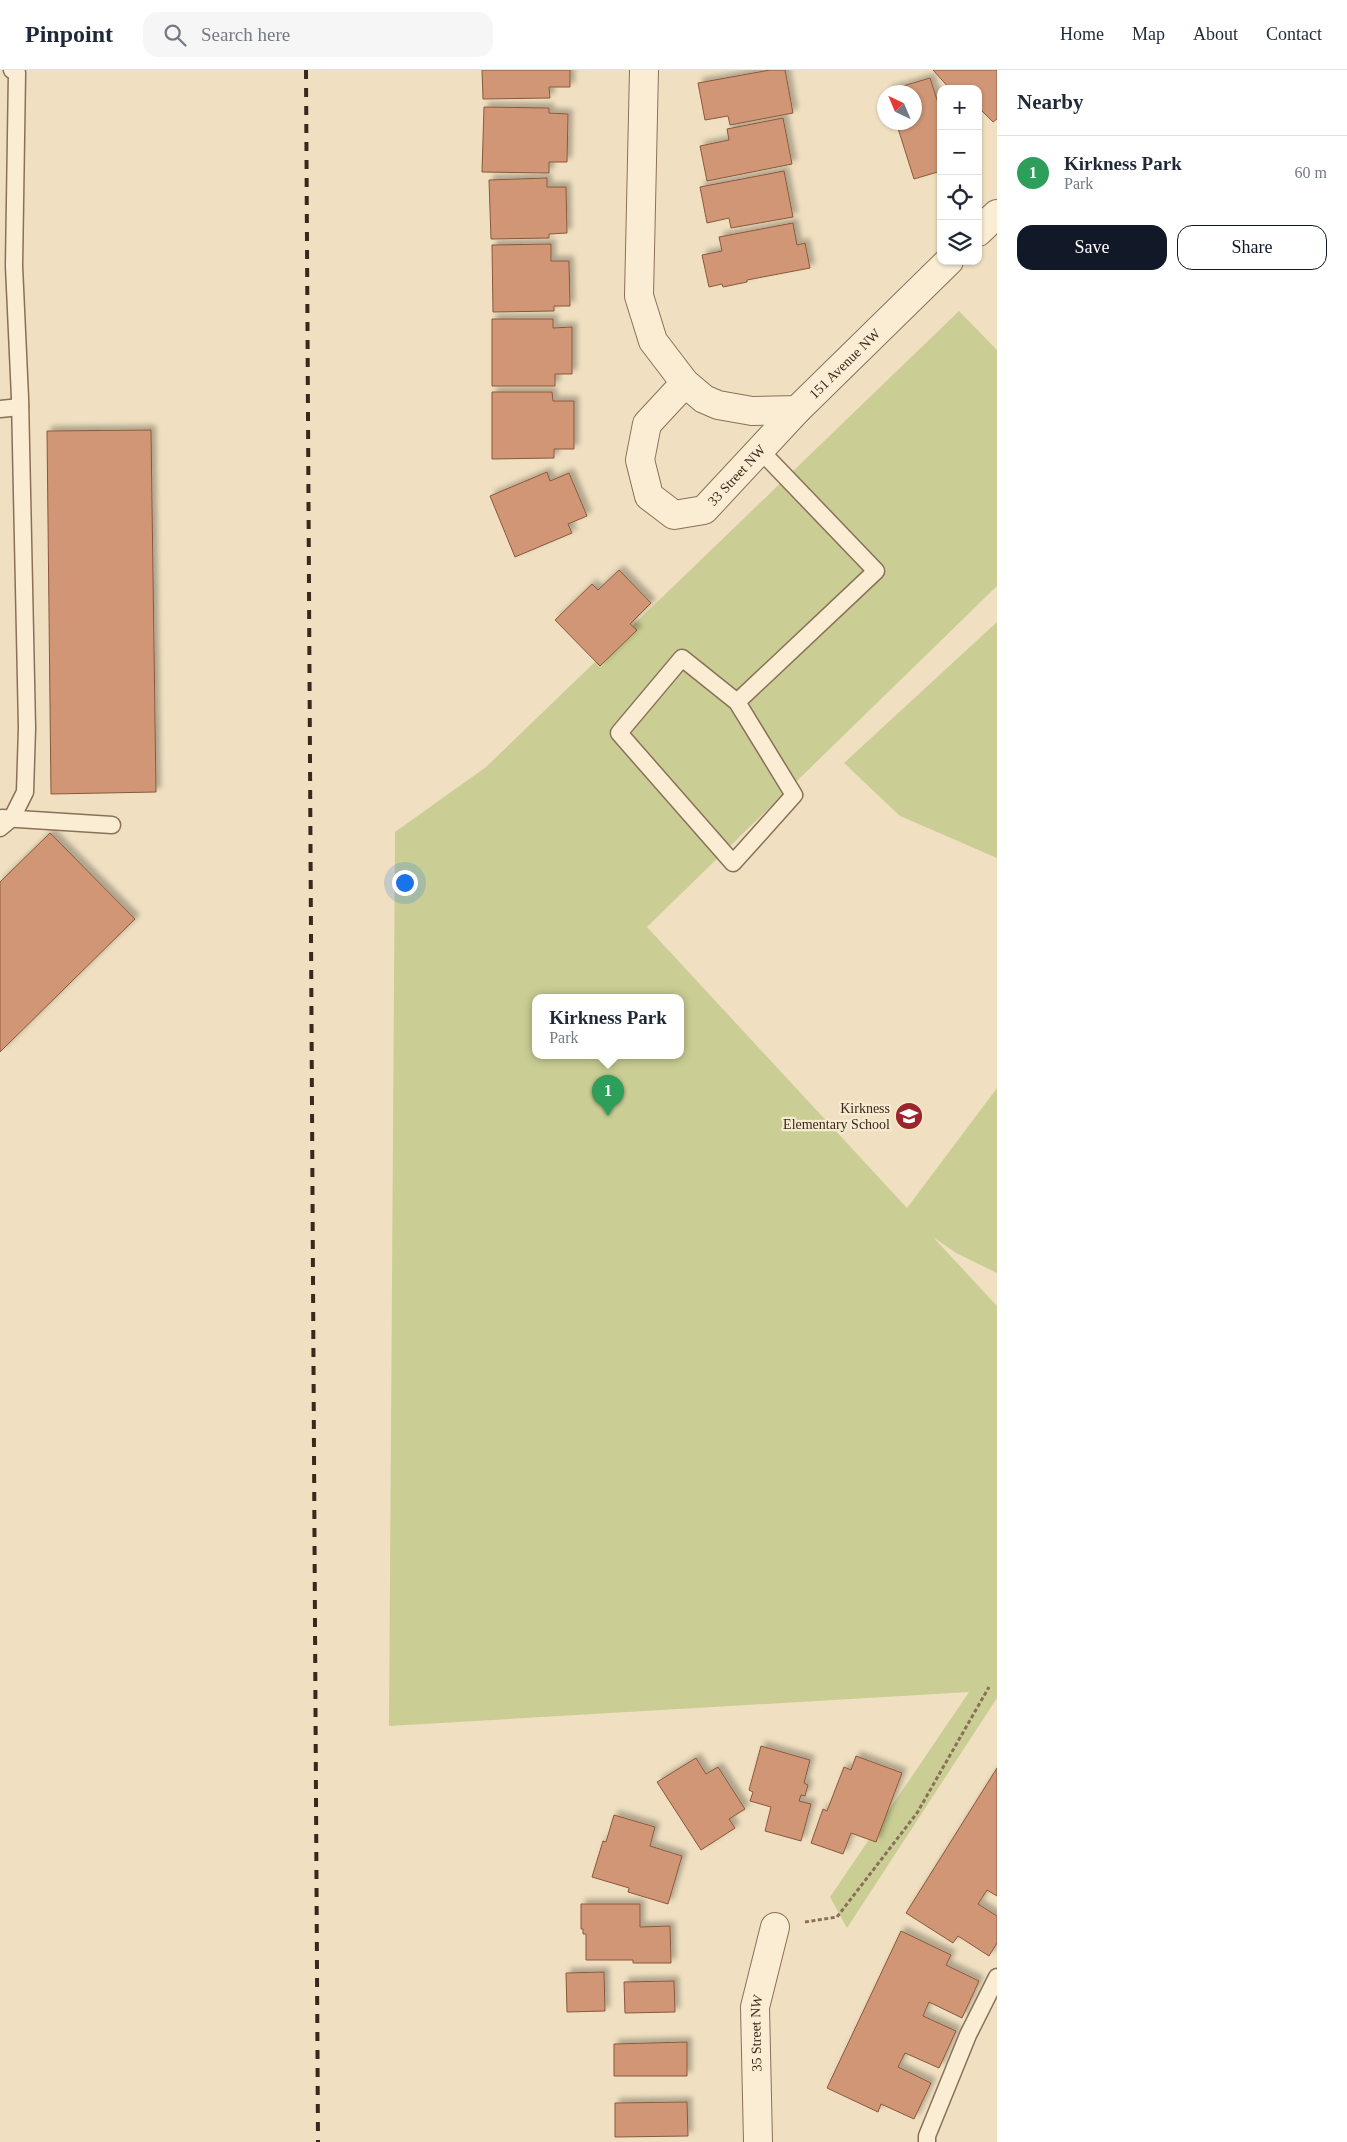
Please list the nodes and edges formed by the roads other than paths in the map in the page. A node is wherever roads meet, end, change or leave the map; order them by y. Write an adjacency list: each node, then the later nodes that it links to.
1 (12, 70): 6 (lane)
2 (644, 70): 7 (street)
3 (997, 214): 4 (street)
4 (982, 228)
5 (945, 265): 10 (street, 151 Avenue NW)
6 (7, 268): 8 (lane)
7 (685, 383): 10 (street, 151 Avenue NW); 11 (street, 33 Street NW)
8 (20, 407): 9 (lane); 13 (lane)
9 (0, 409)
10 (797, 410): 11 (street, 33 Street NW)
11 (760, 450): 12 (lane)
12 (737, 702): 12 (lane)
13 (4, 821): 14 (lane)
14 (112, 825)
15 (774, 1927): 17 (street, 35 Street NW)
16 (997, 1977): 18 (lane)
17 (758, 2142)
18 (928, 2142)

